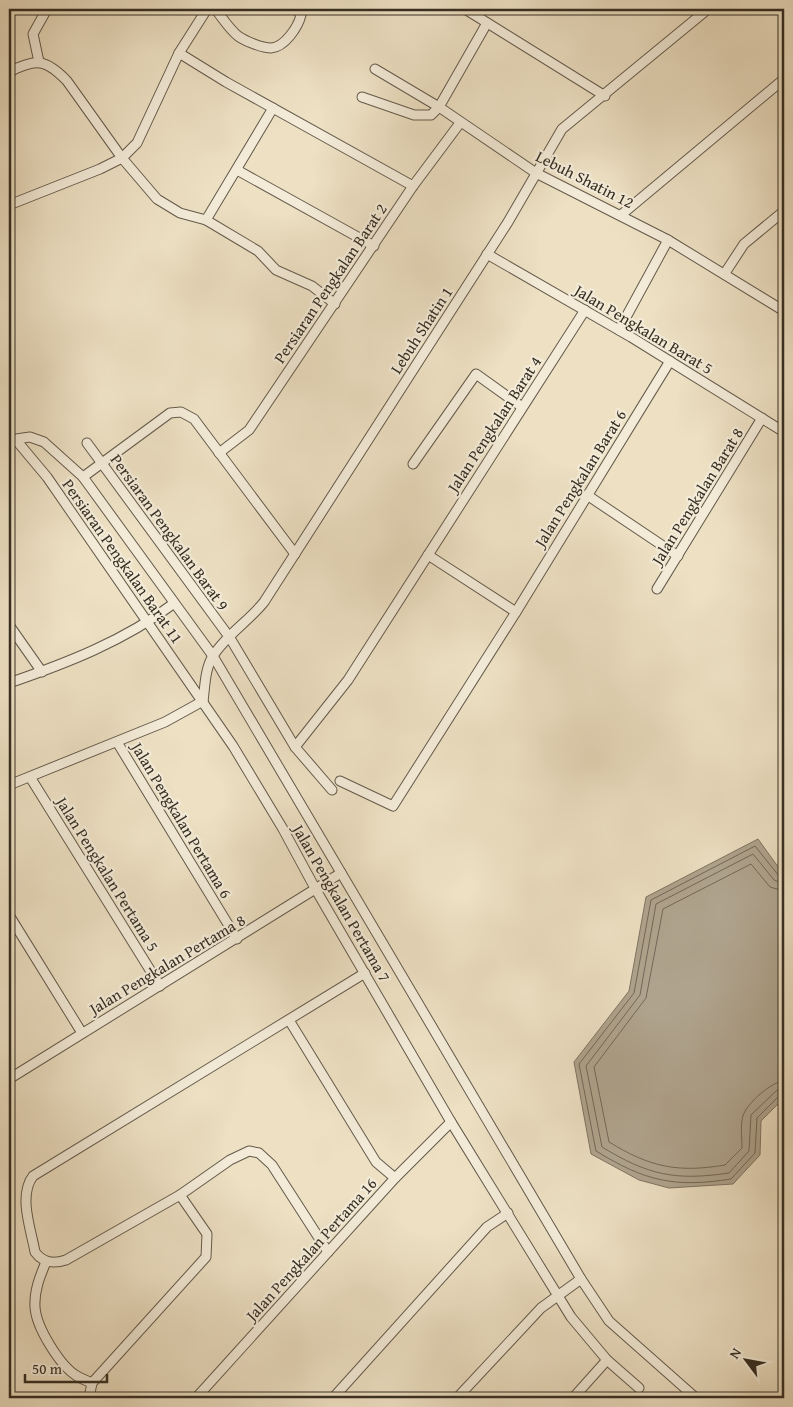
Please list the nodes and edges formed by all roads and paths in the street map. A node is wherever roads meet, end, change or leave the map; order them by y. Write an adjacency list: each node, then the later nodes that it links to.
1 (47, 9): 9 (street)
2 (207, 9): 8 (street)
3 (216, 9): 4 (street)
4 (296, 9)
5 (465, 9): 7 (street)
6 (708, 9): 13 (street, Lebuh Shatin 1)
7 (487, 23): 13 (street); 15 (street)
8 (180, 53): 16 (street); 18 (street)
9 (39, 62): 11 (street); 18 (street)
10 (375, 69): 15 (street, Lebuh Shatin 12)
11 (9, 72)
12 (784, 79): 24 (street)
13 (605, 96): 20 (street, Lebuh Shatin 1)
14 (362, 97): 15 (street)
15 (439, 107): 17 (street, Lebuh Shatin 12)
16 (273, 108): 19 (street); 21 (street)
17 (460, 123): 20 (street, Lebuh Shatin 12); 21 (street, Persiaran Pengkalan Barat 2)
18 (122, 158): 22 (street); 25 (street)
19 (237, 170): 25 (street); 27 (street)
20 (536, 173): 24 (street, Lebuh Shatin 12); 28 (street, Lebuh Shatin 1)
21 (413, 186): 27 (street, Persiaran Pengkalan Barat 2)
22 (9, 205)
23 (784, 211): 29 (street)
24 (621, 215): 26 (street, Lebuh Shatin 12)
25 (206, 220): 30 (street)
26 (668, 240): 29 (street, Lebuh Shatin 12); 33 (street)
27 (374, 246): 30 (street, Persiaran Pengkalan Barat 2)
28 (487, 254): 31 (street, Jalan Pengkalan Barat 5); 45 (street, Lebuh Shatin 1)
29 (725, 273): 32 (street, Lebuh Shatin 12)
30 (335, 304): 40 (street, Persiaran Pengkalan Barat 2)
31 (585, 310): 33 (street, Jalan Pengkalan Barat 5); 35 (street, Jalan Pengkalan Barat 4)
32 (784, 310)
33 (619, 330): 34 (street, Jalan Pengkalan Barat 5)
34 (670, 361): 36 (street, Jalan Pengkalan Barat 5); 44 (street, Jalan Pengkalan Barat 6)
35 (522, 407): 42 (street); 46 (street, Jalan Pengkalan Barat 4)
36 (762, 418): 37 (street, Jalan Pengkalan Barat 5); 47 (street, Jalan Pengkalan Barat 8)
37 (784, 432)
38 (12, 440): 43 (street); 51 (street, Persiaran Pengkalan Barat 11)
39 (87, 444): 41 (street, Persiaran Pengkalan Barat 9)
40 (219, 453): 41 (street); 45 (street)
41 (100, 462): 43 (street); 53 (street, Persiaran Pengkalan Barat 9)
42 (413, 464)
43 (83, 477): 49 (street)
44 (587, 495): 47 (street); 50 (street, Jalan Pengkalan Barat 6)
45 (295, 554): 53 (street, Lebuh Shatin 1)
46 (428, 555): 50 (street); 59 (street, Jalan Pengkalan Barat 4)
47 (678, 556): 48 (street, Jalan Pengkalan Barat 8)
48 (657, 589)
49 (173, 604): 51 (street); 54 (street)
50 (516, 612): 61 (street, Jalan Pengkalan Barat 6)
51 (148, 623): 55 (street); 57 (street, Persiaran Pengkalan Barat 11)
52 (9, 625): 55 (street)
53 (230, 638): 54 (street, Lebuh Shatin 1); 59 (street, Persiaran Pengkalan Barat 9)
54 (213, 656): 57 (street, Lebuh Shatin 1); 64 (street)
55 (42, 672): 56 (street)
56 (9, 684)
57 (203, 701): 58 (street); 65 (street, Jalan Pengkalan Pertama 7)
58 (117, 742): 60 (street); 67 (street, Jalan Pengkalan Pertama 6)
59 (295, 746): 63 (street, Persiaran Pengkalan Barat 9)
60 (30, 777): 62 (street); 69 (street, Jalan Pengkalan Pertama 5)
61 (340, 781)
62 (9, 785)
63 (332, 790)
64 (341, 873): 65 (street, Jalan Pengkalan Pertama 8); 79 (street)
65 (316, 890): 67 (street, Jalan Pengkalan Pertama 8); 68 (street, Jalan Pengkalan Pertama 7)
66 (9, 915): 71 (street)
67 (237, 939): 69 (street, Jalan Pengkalan Pertama 8)
68 (366, 974): 70 (street); 73 (street, Jalan Pengkalan Pertama 7)
69 (160, 986): 71 (street, Jalan Pengkalan Pertama 8)
70 (289, 1020): 74 (street); 78 (street)
71 (82, 1033): 72 (street, Jalan Pengkalan Pertama 8)
72 (9, 1079)
73 (451, 1122): 74 (street, Jalan Pengkalan Pertama 16); 76 (street, Jalan Pengkalan Pertama 7)
74 (395, 1178): 77 (street, Jalan Pengkalan Pertama 16)
75 (180, 1195): 77 (street); 78 (street); 82 (street)
76 (508, 1213): 80 (street, Jalan Pengkalan Pertama 7); 86 (street)
77 (328, 1252): 85 (street, Jalan Pengkalan Pertama 16)
78 (46, 1262): 82 (street)
79 (581, 1279): 80 (street); 89 (street)
80 (559, 1295): 81 (street, Jalan Pengkalan Pertama 7); 87 (street)
81 (608, 1360): 83 (street, Jalan Pengkalan Pertama 7); 88 (street)
82 (92, 1383): 84 (street)
83 (639, 1388)
84 (89, 1398)
85 (196, 1398)
86 (333, 1398)
87 (457, 1398)
88 (574, 1398)
89 (696, 1398)

